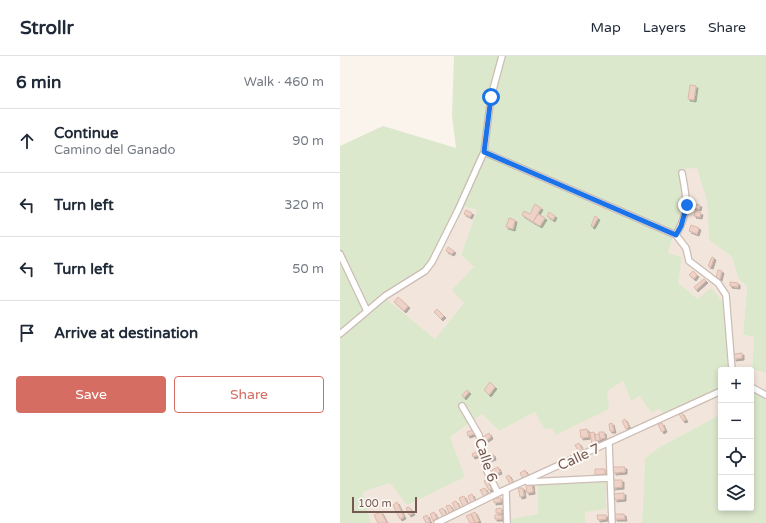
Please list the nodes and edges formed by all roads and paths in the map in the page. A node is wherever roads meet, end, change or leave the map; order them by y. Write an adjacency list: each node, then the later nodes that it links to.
1 (502, 56): 2 (street)
2 (484, 152): 4 (street); 6 (street)
3 (682, 173): 4 (street)
4 (676, 235): 8 (street)
5 (340, 254): 6 (street)
6 (367, 311): 7 (street)
7 (340, 334)
8 (732, 367)
9 (754, 389): 11 (street)
10 (718, 392): 13 (street, Calle 7)
11 (766, 395)
12 (462, 406): 17 (street, Calle 6)
13 (609, 443): 14 (street); 15 (street, Calle 7)
14 (610, 478): 15 (street); 20 (street)
15 (523, 482): 16 (street, Calle 7)
16 (506, 490): 17 (street, Calle 7); 19 (street, Calle 6)
17 (498, 493): 18 (street, Calle 7)
18 (437, 523)
19 (507, 523)
20 (612, 523)

